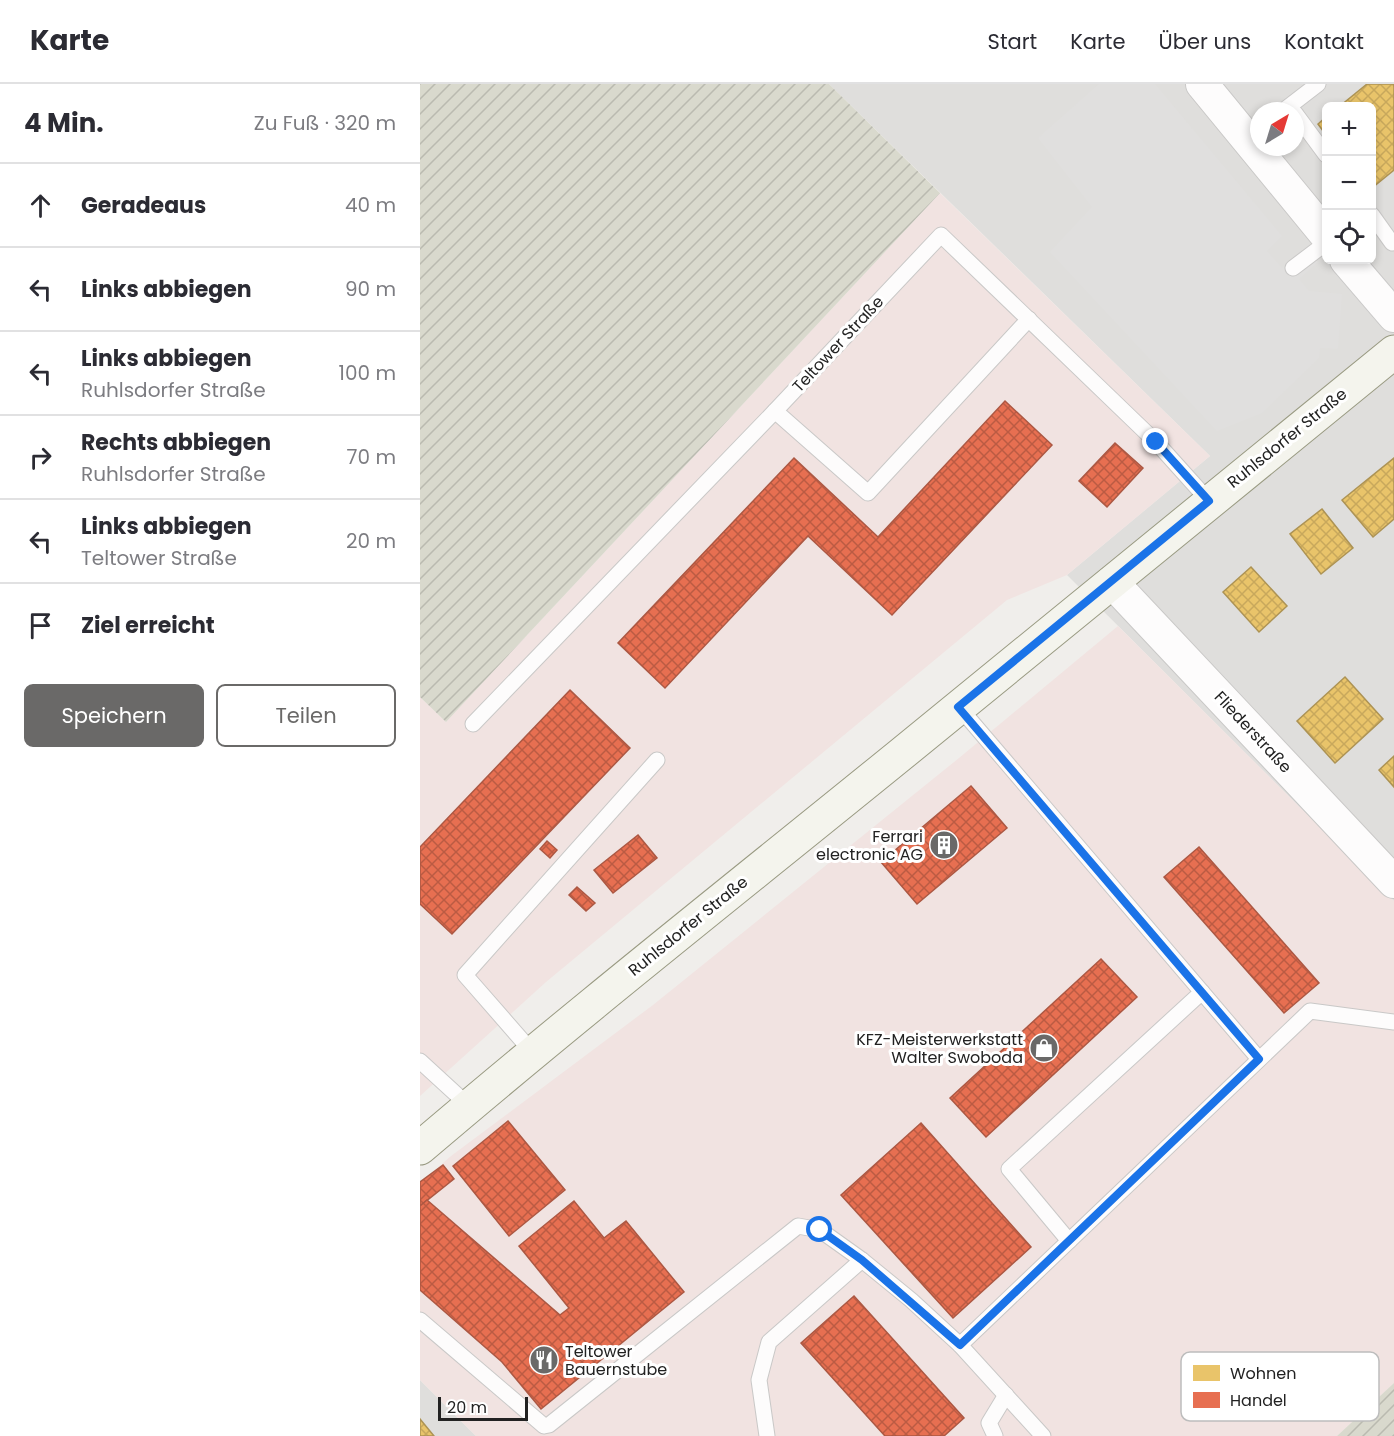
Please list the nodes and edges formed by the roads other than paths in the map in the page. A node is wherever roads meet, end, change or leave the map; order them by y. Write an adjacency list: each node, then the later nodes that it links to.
1 (1202, 84): 4 (street)
2 (1318, 84): 3 (lane)
3 (1299, 102)
4 (1250, 128)
5 (1304, 128): 6 (lane)
6 (1322, 150)
7 (1270, 156): 9 (street)
8 (1376, 222): 10 (lane)
9 (1322, 230)
10 (1392, 243)
11 (1322, 246): 13 (lane)
12 (1349, 264): 14 (street)
13 (1293, 268)
14 (1394, 316)
15 (1029, 320): 17 (lane); 17 (lane, Teltower Straße); 18 (lane, Teltower Straße)
16 (1394, 352): 18 (main road, Ruhlsdorfer Straße)
17 (775, 411): 21 (lane, Teltower Straße)
18 (1209, 501): 19 (main road, Ruhlsdorfer Straße)
19 (1112, 582): 20 (main road, Ruhlsdorfer Straße); 23 (street, Fliederstraße)
20 (958, 707): 24 (lane); 26 (main road, Ruhlsdorfer Straße)
21 (473, 724)
22 (657, 760): 26 (lane)
23 (1394, 882)
24 (1202, 992): 27 (lane); 31 (lane)
25 (1394, 1022): 27 (lane)
26 (534, 1054): 29 (main road, Ruhlsdorfer Straße)
27 (1259, 1059): 31 (lane)
28 (420, 1061): 29 (lane)
29 (469, 1106): 30 (main road, Ruhlsdorfer Straße)
30 (420, 1148)
31 (1069, 1240): 34 (lane)
32 (862, 1260): 33 (lane); 34 (lane); 37 (lane)
33 (420, 1320)
34 (960, 1345): 35 (lane)
35 (1006, 1395): 36 (lane); 38 (lane)
36 (988, 1432)
37 (767, 1436)
38 (1044, 1436)

